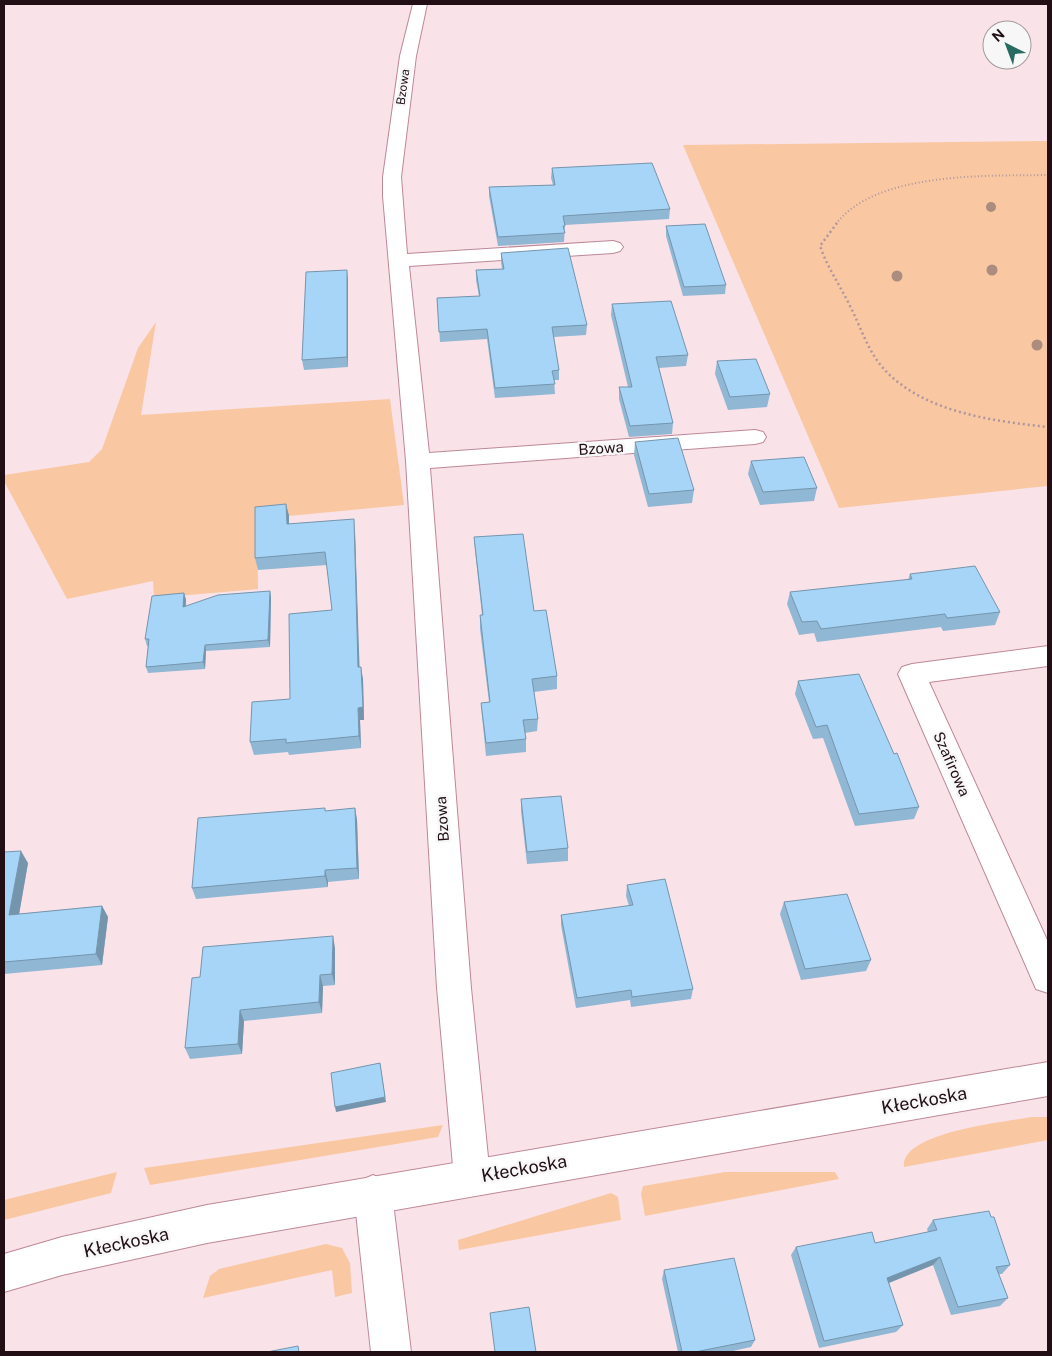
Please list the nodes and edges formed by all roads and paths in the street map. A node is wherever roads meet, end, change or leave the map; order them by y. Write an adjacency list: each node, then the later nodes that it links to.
1 (420, 4): 4 (street, Bzowa)
2 (1048, 176): 5 (path)
3 (613, 247): 4 (street)
4 (398, 261): 7 (street, Bzowa)
5 (1048, 427)
6 (755, 437): 7 (street, Bzowa)
7 (418, 461): 11 (street, Bzowa)
8 (1048, 656): 9 (street, Szafirowa)
9 (1048, 978)
10 (1048, 1079): 11 (street, Kłeckoska)
11 (472, 1177): 12 (street, Kłeckoska)
12 (373, 1194): 13 (street, Kłeckoska); 14 (street)
13 (4, 1273)
14 (391, 1352)

